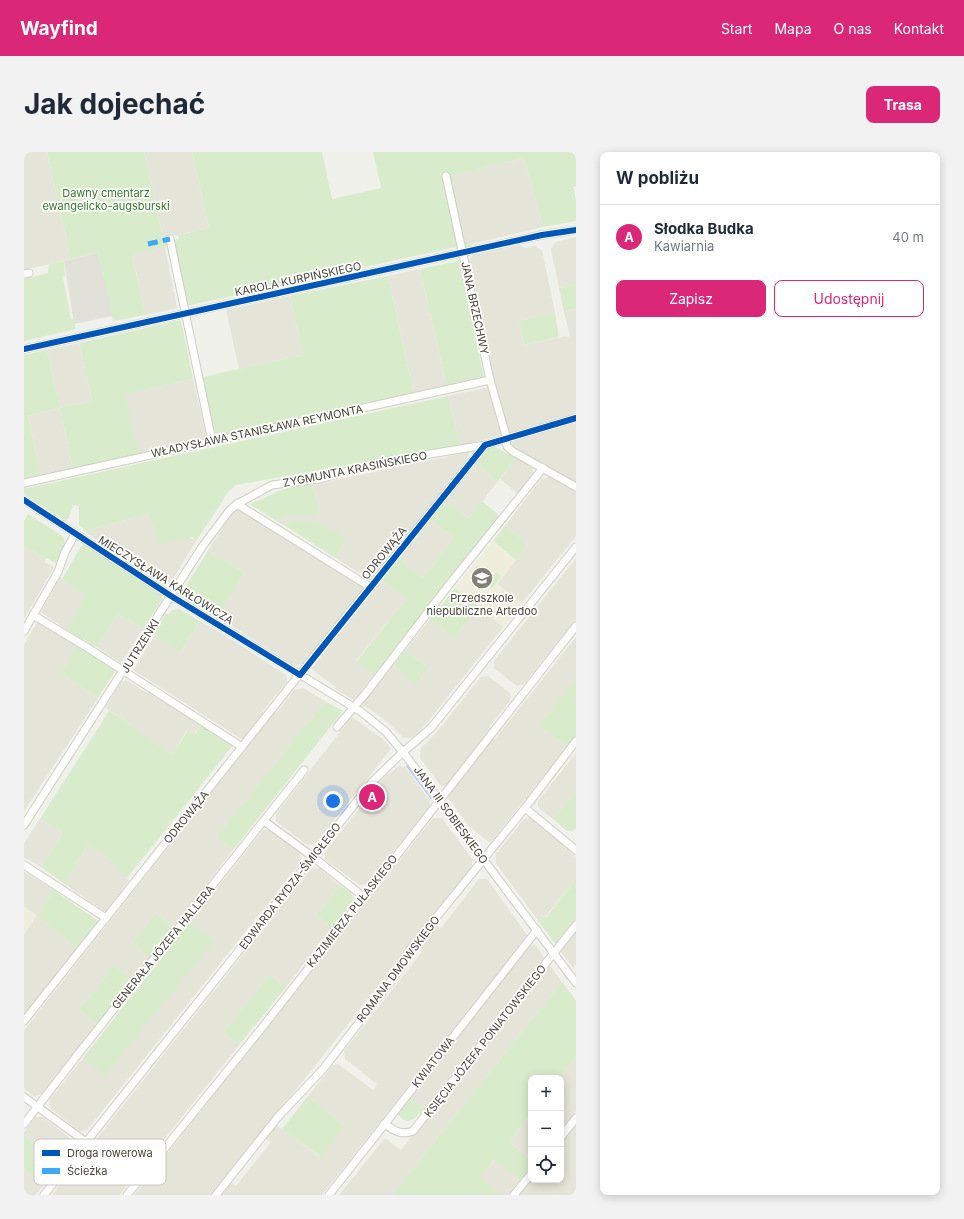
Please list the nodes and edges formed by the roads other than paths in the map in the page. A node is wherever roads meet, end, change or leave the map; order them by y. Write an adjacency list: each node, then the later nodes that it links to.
1 (446, 176): 4 (street, JANA BRZECHWY)
2 (576, 230): 4 (street, KAROLA KURPIŃSKIEGO)
3 (170, 239): 5 (street)
4 (463, 253): 5 (street, KAROLA KURPIŃSKIEGO); 7 (street, JANA BRZECHWY)
5 (186, 314): 6 (street, KAROLA KURPIŃSKIEGO); 10 (street)
6 (24, 349)
7 (490, 380): 9 (street, JANA BRZECHWY); 10 (street, WŁADYSŁAWA STANISŁAWA REYMONTA)
8 (576, 418): 9 (street, ZYGMUNTA KRASIŃSKIEGO)
9 (506, 439): 11 (street, ZYGMUNTA KRASIŃSKIEGO); 12 (street)
10 (212, 441): 13 (street, WŁADYSŁAWA STANISŁAWA REYMONTA)
11 (485, 445): 14 (street, ZYGMUNTA KRASIŃSKIEGO); 20 (street, ODROWĄŻA)
12 (543, 468): 15 (street); 27 (street)
13 (24, 483)
14 (272, 485): 17 (street, JUTRZENKI)
15 (576, 487)
16 (24, 500): 18 (street, MIECZYSŁAWA KARŁOWICZA)
17 (237, 504): 20 (street); 21 (street, JUTRZENKI)
18 (75, 534): 21 (street, MIECZYSŁAWA KARŁOWICZA); 22 (street)
19 (576, 547): 31 (street, EDWARDA RYDZA-ŚMIGŁEGO)
20 (370, 587): 26 (street, ODROWĄŻA)
21 (171, 596): 25 (street, JUTRZENKI); 26 (street, MIECZYSŁAWA KARŁOWICZA)
22 (33, 615): 24 (street); 25 (street)
23 (576, 626): 33 (street, KAZIMIERZA PUŁASKIEGO)
24 (24, 631)
25 (124, 672): 30 (street); 36 (street, JUTRZENKI)
26 (300, 675): 27 (street, JANA III SOBIESKIEGO); 30 (street, ODROWĄŻA)
27 (354, 707): 28 (street); 31 (street, JANA III SOBIESKIEGO)
28 (337, 727)
29 (576, 741): 34 (street, ROMANA DMOWSKIEGO)
30 (242, 747): 42 (street, ODROWĄŻA)
31 (403, 752): 33 (street, JANA III SOBIESKIEGO); 38 (street, EDWARDA RYDZA-ŚMIGŁEGO)
32 (304, 770): 35 (street, GENERAŁA JÓZEFA HALLERA)
33 (439, 800): 39 (street, JANA III SOBIESKIEGO); 41 (street, KAZIMIERZA PUŁASKIEGO)
34 (525, 808): 37 (street); 39 (street, ROMANA DMOWSKIEGO)
35 (264, 821): 38 (street); 49 (street, GENERAŁA JÓZEFA HALLERA)
36 (24, 825)
37 (575, 846)
38 (313, 857): 41 (street); 55 (street, EDWARDA RYDZA-ŚMIGŁEGO)
39 (483, 859): 44 (street, JANA III SOBIESKIEGO); 62 (street, ROMANA DMOWSKIEGO)
40 (24, 865): 42 (street)
41 (364, 897): 56 (street, KAZIMIERZA PUŁASKIEGO)
42 (106, 918): 47 (street, ODROWĄŻA)
43 (576, 925): 45 (street, KSIĘCIA JÓZEFA PONIATOWSKIEGO)
44 (537, 930): 45 (street, JANA III SOBIESKIEGO); 52 (street, KWIATOWA)
45 (553, 954): 46 (street, JANA III SOBIESKIEGO); 52 (street, KSIĘCIA JÓZEFA PONIATOWSKIEGO)
46 (576, 983)
47 (24, 1020)
48 (24, 1097): 49 (street)
49 (37, 1106): 51 (street, GENERAŁA JÓZEFA HALLERA); 54 (street)
50 (576, 1118): 53 (street)
51 (24, 1124)
52 (384, 1124): 63 (street, KWIATOWA)
53 (564, 1133)
54 (82, 1139)
55 (88, 1139)
56 (166, 1146)
57 (528, 1178): 64 (street)
58 (52, 1185): 60 (street, EDWARDA RYDZA-ŚMIGŁEGO)
59 (134, 1185): 61 (street, KAZIMIERZA PUŁASKIEGO)
60 (44, 1195)
61 (126, 1195)
62 (216, 1195)
63 (329, 1195)
64 (514, 1195)

